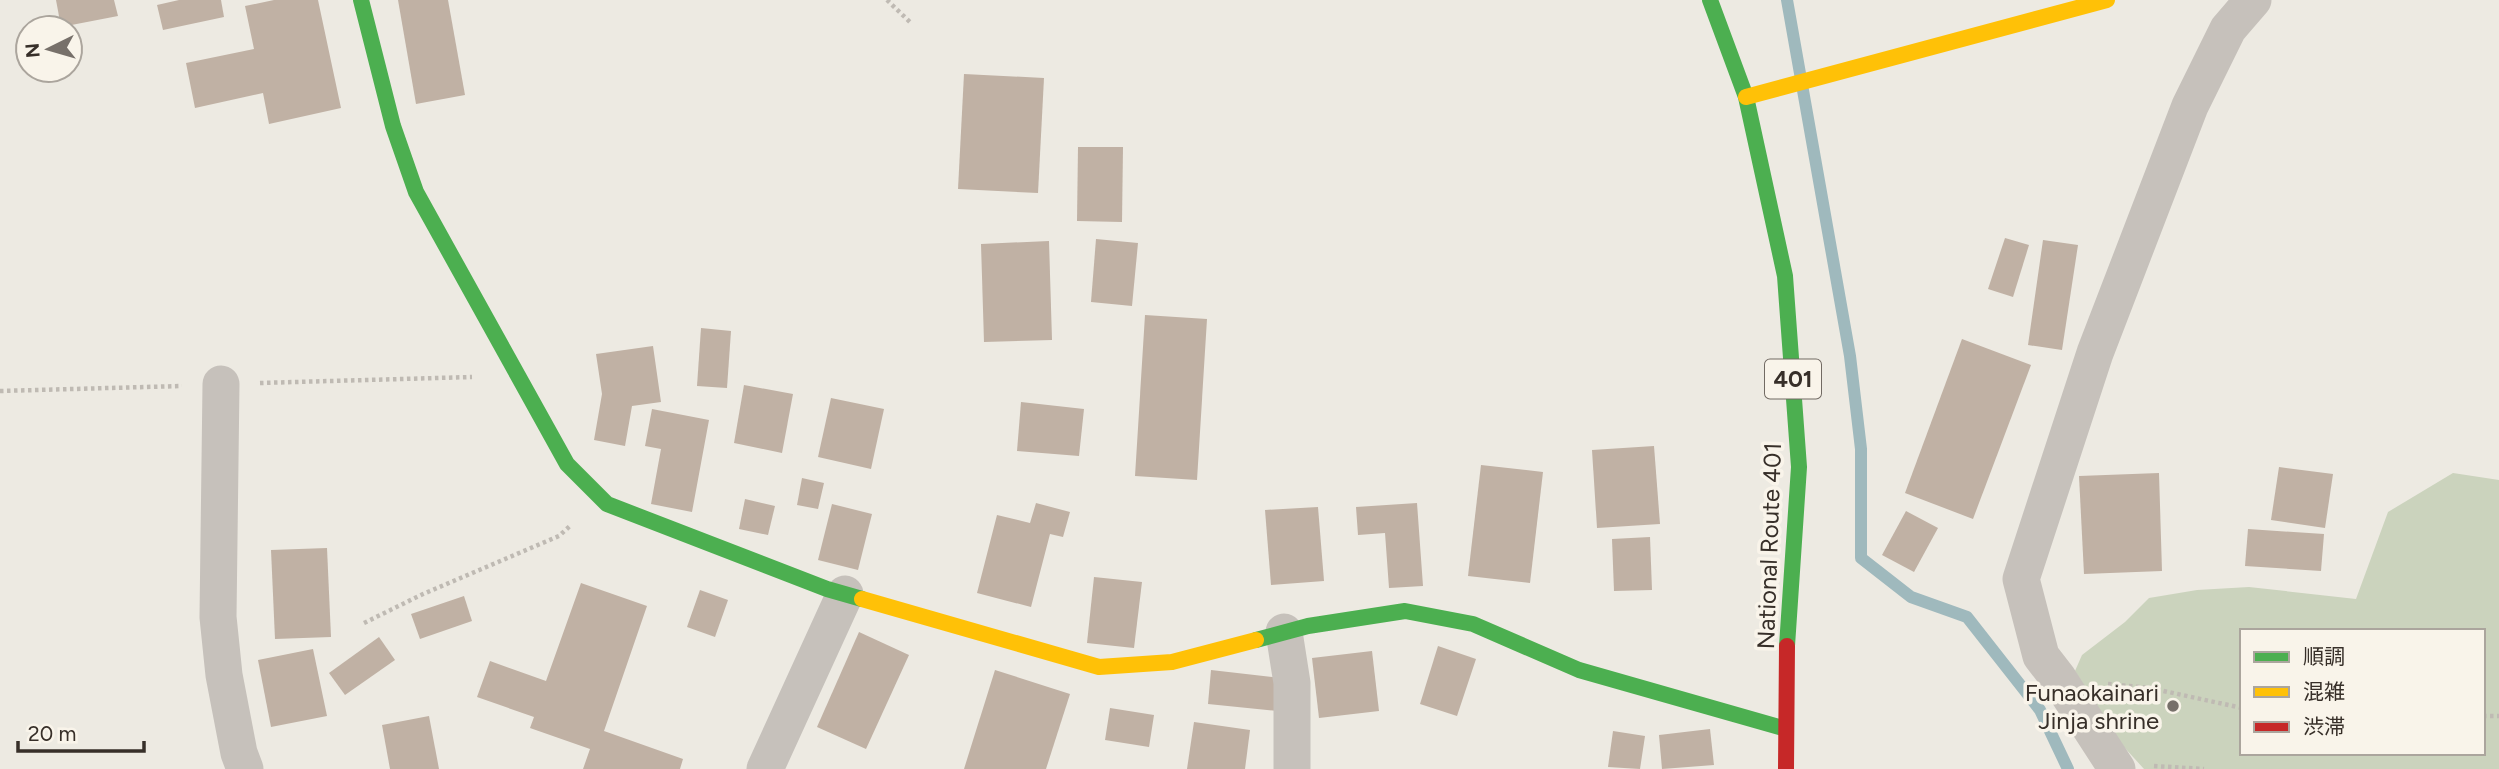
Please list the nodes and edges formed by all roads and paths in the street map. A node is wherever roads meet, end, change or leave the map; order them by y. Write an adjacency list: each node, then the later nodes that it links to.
1 (361, 0): 9 (main road)
2 (887, 0): 6 (path)
3 (1710, 0): 7 (main road, National Route 401 / 401)
4 (2107, 0): 7 (main road)
5 (2253, 0): 20 (street)
6 (912, 24)
7 (1746, 97): 15 (main road, National Route 401 / 401)
8 (221, 384): 16 (street)
9 (596, 494): 10 (main road); 11 (path)
10 (845, 594): 12 (main road); 17 (street)
11 (364, 623)
12 (1284, 632): 15 (main road); 18 (street)
13 (2150, 688): 14 (path)
14 (2240, 708)
15 (1786, 729): 19 (main road, National Route 401 / 401)
16 (245, 769)
17 (765, 769)
18 (1292, 769)
19 (1786, 769)
20 (2116, 769)

